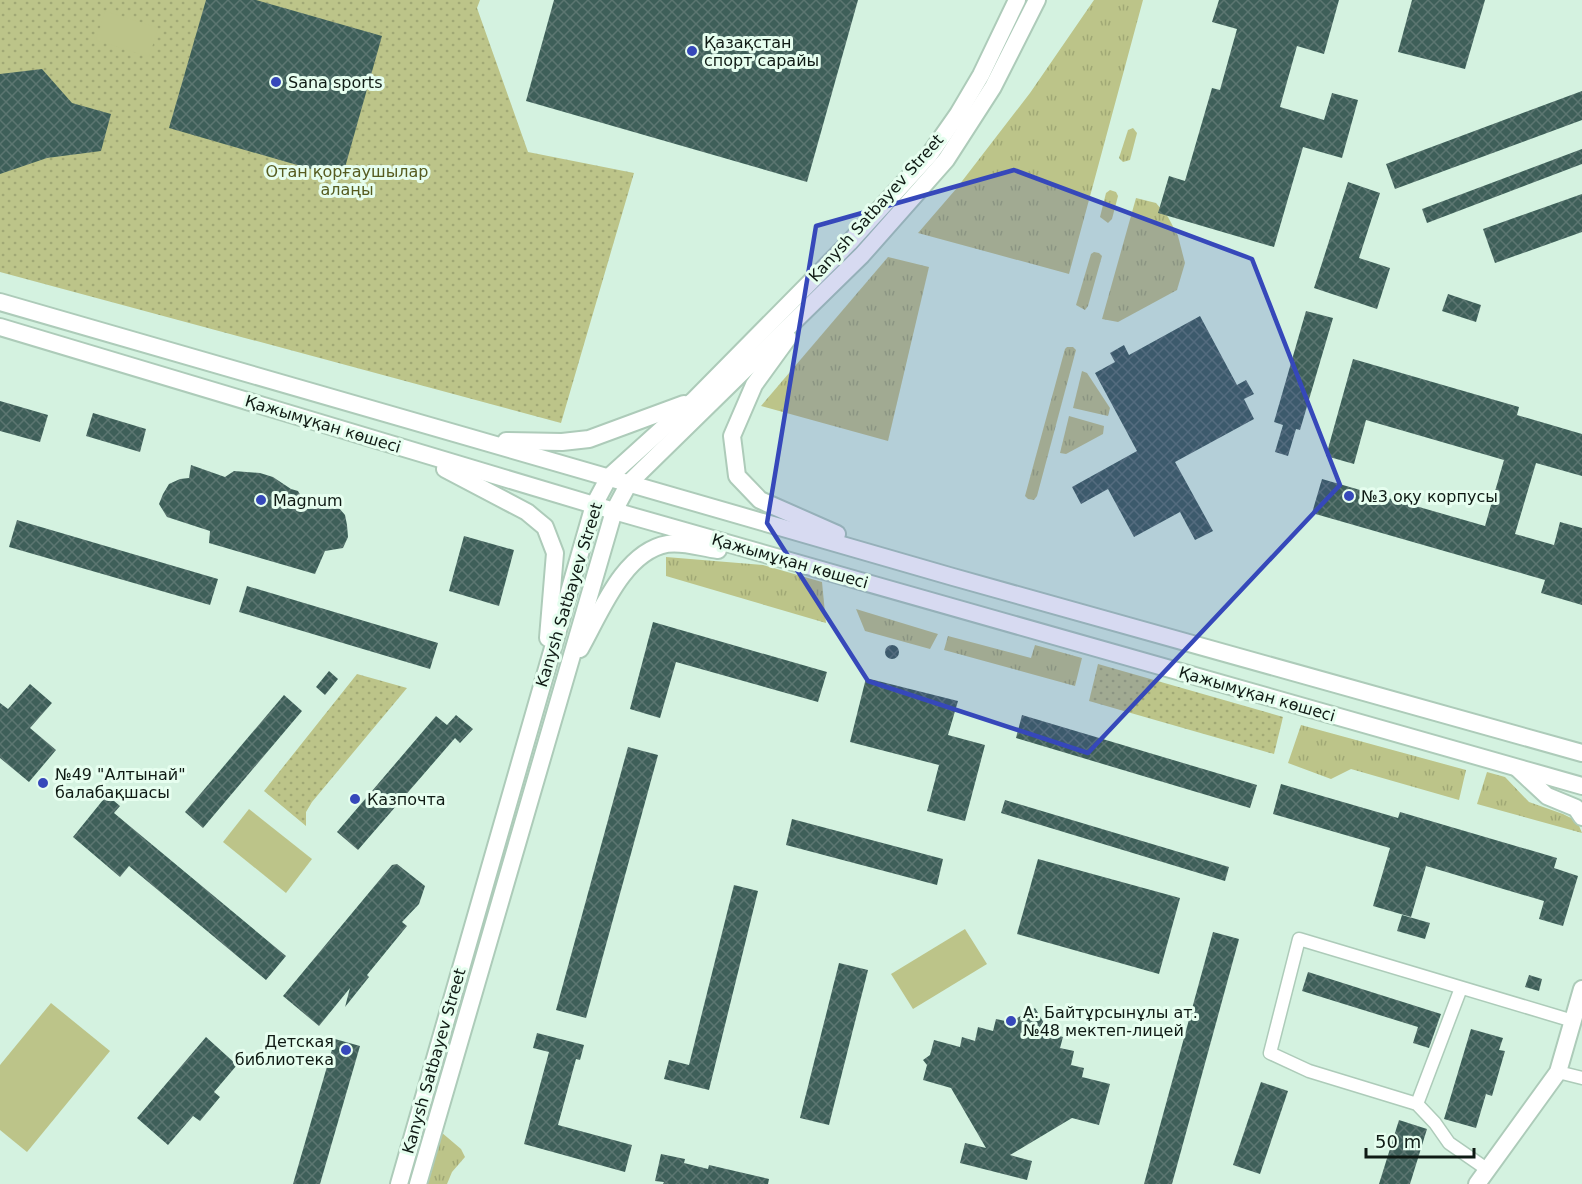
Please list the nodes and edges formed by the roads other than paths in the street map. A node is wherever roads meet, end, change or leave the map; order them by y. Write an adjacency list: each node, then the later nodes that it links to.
1 (1017, 0): 6 (main road, Kanysh Satbayev Street)
2 (1037, 0): 3 (main road, Kanysh Satbayev Street)
3 (818, 297): 10 (main road, Kanysh Satbayev Street); 14 (main road)
4 (0, 302): 7 (main road, Қажымұқан көшесі)
5 (0, 327): 8 (main road, Қажымұқан көшесі)
6 (693, 400): 7 (main road); 9 (main road, Kanysh Satbayev Street)
7 (483, 441): 9 (main road, Қажымұқан көшесі)
8 (404, 448): 11 (main road, Қажымұқан көшесі); 15 (main road)
9 (609, 477): 10 (main road, Қажымұқан көшесі); 11 (main road, Kanysh Satbayev Street)
10 (629, 483): 12 (main road, Kanysh Satbayev Street); 14 (main road, Қажымұқан көшесі)
11 (594, 506): 12 (main road, Қажымұқан көшесі); 15 (main road, Kanysh Satbayev Street)
12 (614, 512): 13 (main road, Қажымұқан көшесі); 16 (main road, Kanysh Satbayev Street)
13 (778, 558): 16 (main road); 18 (main road, Қажымұқан көшесі)
14 (898, 561): 17 (main road, Қажымұқан көшесі)
15 (545, 675): 28 (main road, Kanysh Satbayev Street)
16 (566, 676): 29 (main road, Kanysh Satbayev Street)
17 (1582, 753)
18 (1515, 767): 19 (main road, Қажымұқан көшесі); 20 (main road)
19 (1582, 786)
20 (1582, 817)
21 (1461, 988): 23 (street); 26 (street); 26 (street)
22 (1582, 989): 23 (main road)
23 (1573, 1021): 24 (main road)
24 (1558, 1072): 25 (street); 27 (main road)
25 (1582, 1078)
26 (1417, 1104): 27 (street)
27 (1488, 1170): 30 (main road)
28 (399, 1184)
29 (418, 1184)
30 (1478, 1184)

